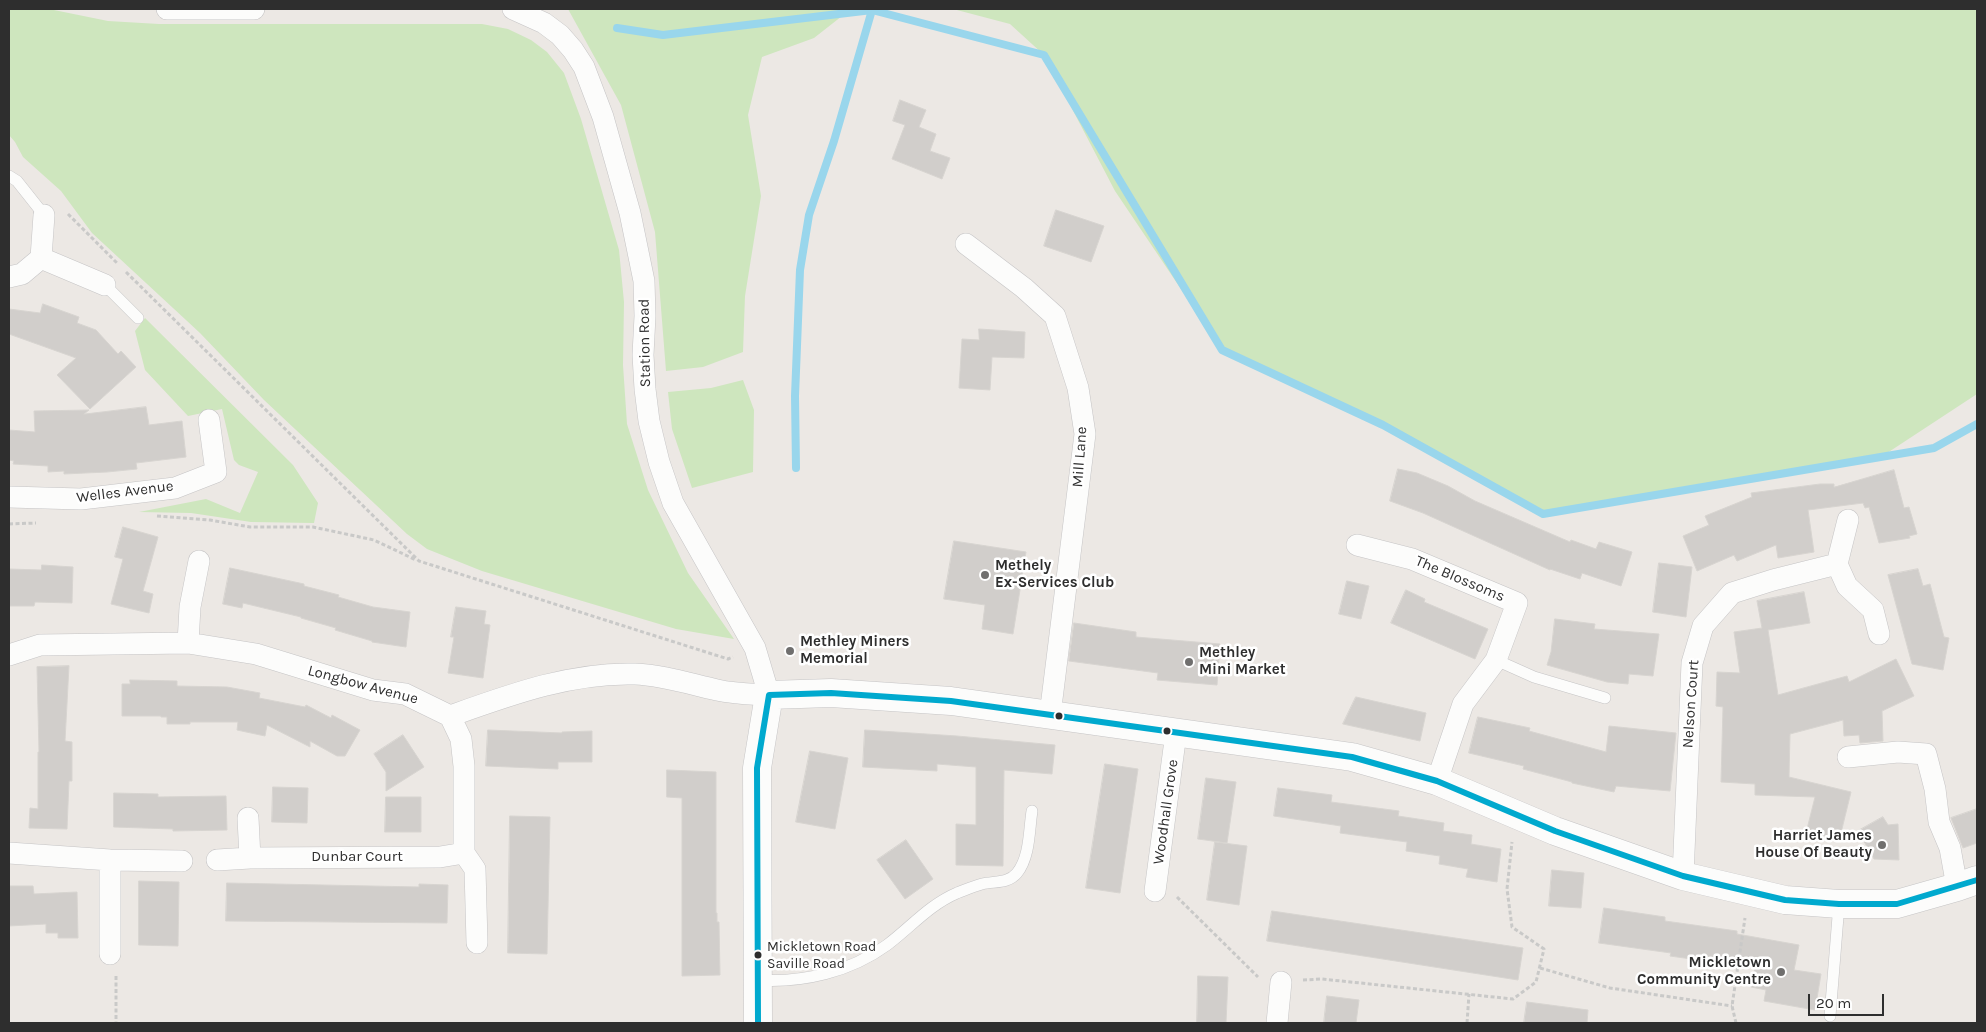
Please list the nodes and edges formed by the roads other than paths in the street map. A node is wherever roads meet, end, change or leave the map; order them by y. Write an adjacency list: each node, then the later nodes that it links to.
1 (167, 9): 2 (street)
2 (254, 9)
3 (513, 9): 21 (street, Station Road)
4 (9, 176): 5 (lane)
5 (52, 211): 7 (street)
6 (966, 244): 23 (street, Mill Lane)
7 (41, 258): 8 (street); 9 (street)
8 (9, 277)
9 (105, 285): 10 (lane)
10 (138, 318)
11 (209, 420): 12 (street, Welles Avenue)
12 (9, 497)
13 (1848, 520): 16 (street)
14 (1357, 545): 20 (street, The Blossoms)
15 (199, 561): 18 (street)
16 (1837, 564): 17 (street); 36 (street, Nelson Court)
17 (1879, 634)
18 (188, 643): 19 (street, Longbow Avenue); 24 (street, Longbow Avenue)
19 (9, 655)
20 (1496, 660): 22 (lane); 27 (street, The Blossoms)
21 (770, 695): 23 (street); 24 (street); 42 (street)
22 (1605, 698)
23 (1050, 715): 25 (street)
24 (450, 716): 31 (street)
25 (1176, 733): 27 (street); 38 (street, Woodhall Grove)
26 (1848, 757): 37 (street)
27 (1437, 781): 36 (street)
28 (1032, 811): 42 (lane)
29 (248, 818): 32 (street)
30 (9, 853): 33 (street)
31 (464, 853): 32 (street, Dunbar Court); 40 (street)
32 (250, 858): 34 (street, Dunbar Court)
33 (110, 860): 35 (street); 41 (street)
34 (216, 860)
35 (182, 862)
36 (1683, 876): 39 (street)
37 (1967, 883): 39 (street)
38 (1155, 891)
39 (1839, 904): 44 (lane)
40 (477, 943)
41 (110, 954)
42 (758, 980): 45 (street)
43 (1281, 982): 46 (street)
44 (1830, 1016)
45 (758, 1023)
46 (1277, 1023)

